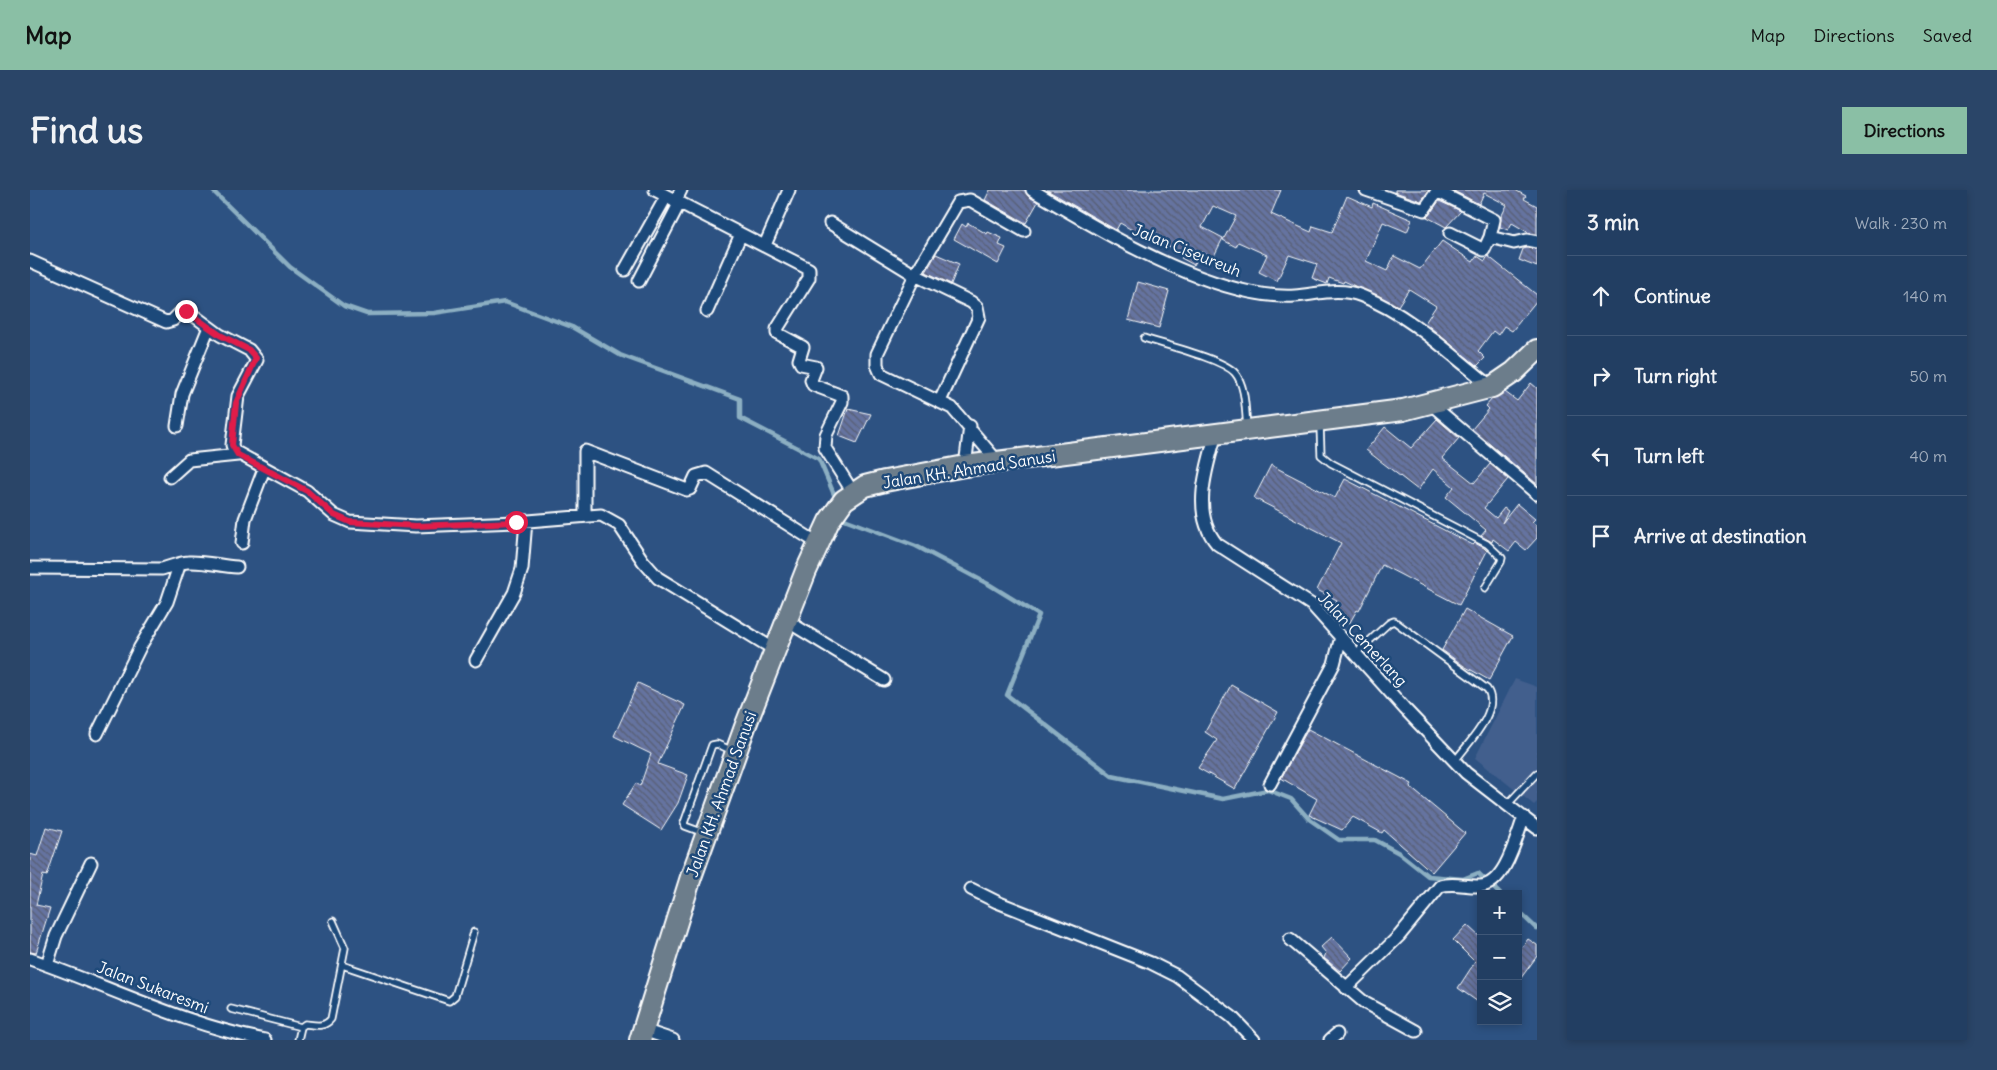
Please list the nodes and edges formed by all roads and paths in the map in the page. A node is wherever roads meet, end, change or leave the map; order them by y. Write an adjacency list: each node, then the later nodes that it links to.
1 (655, 190): 6 (street)
2 (681, 190): 6 (street)
3 (789, 190): 13 (street)
4 (1032, 190): 22 (street, Jalan Ciseureuh)
5 (1366, 190): 11 (street)
6 (674, 201): 10 (street); 15 (street); 17 (street)
7 (830, 223): 16 (street)
8 (1024, 231): 16 (street)
9 (1450, 233): 11 (street)
10 (741, 234): 13 (street); 18 (street)
11 (1490, 237): 12 (street)
12 (1537, 242)
13 (766, 245): 36 (street)
14 (30, 261): 19 (street)
15 (625, 270)
16 (915, 275): 23 (street); 23 (street)
17 (639, 281)
18 (707, 311)
19 (209, 328): 26 (street); 30 (street)
20 (1144, 338): 28 (lane)
21 (1537, 350): 22 (highway, Jalan KH. Ahmad Sanusi)
22 (1492, 388): 24 (highway, Jalan KH. Ahmad Sanusi)
23 (940, 401): 27 (street)
24 (1431, 404): 25 (highway, Jalan KH. Ahmad Sanusi); 35 (street)
25 (1320, 421): 28 (highway, Jalan KH. Ahmad Sanusi); 44 (lane)
26 (177, 426)
27 (970, 426): 31 (street); 32 (street)
28 (1248, 429): 29 (highway, Jalan KH. Ahmad Sanusi)
29 (1216, 434): 31 (highway, Jalan KH. Ahmad Sanusi); 46 (street, Jalan Cemerlang)
30 (238, 455): 33 (street); 34 (street)
31 (998, 462): 32 (highway, Jalan KH. Ahmad Sanusi)
32 (965, 466): 36 (highway, Jalan KH. Ahmad Sanusi)
33 (264, 468): 38 (street); 39 (street)
34 (170, 477)
35 (1537, 494)
36 (849, 497): 40 (highway, Jalan KH. Ahmad Sanusi)
37 (585, 515): 38 (street); 40 (street); 47 (street)
38 (526, 521): 49 (street)
39 (242, 543)
40 (819, 544): 45 (highway, Jalan KH. Ahmad Sanusi)
41 (179, 566): 42 (street); 43 (street); 51 (street)
42 (237, 567)
43 (30, 568)
44 (1484, 588)
45 (787, 622): 47 (highway, Jalan KH. Ahmad Sanusi); 50 (street)
46 (1341, 636): 48 (street, Jalan Cemerlang); 54 (street)
47 (775, 650): 70 (highway, Jalan KH. Ahmad Sanusi)
48 (1355, 654): 52 (street, Jalan Cemerlang); 52 (lane)
49 (476, 660)
50 (884, 680)
51 (96, 734)
52 (1455, 761): 55 (street, Jalan Cemerlang)
53 (1537, 773): 55 (lane)
54 (1270, 784)
55 (1507, 805): 56 (street, Jalan Cemerlang)
56 (1524, 817): 57 (street, Jalan Cemerlang); 66 (street)
57 (1537, 828)
58 (91, 863): 64 (street)
59 (971, 889): 74 (street)
60 (333, 921): 65 (lane)
61 (474, 932): 65 (lane)
62 (1290, 939): 66 (street)
63 (30, 959): 64 (street, Jalan Sukaresmi)
64 (47, 965): 71 (street, Jalan Sukaresmi)
65 (342, 966): 68 (lane)
66 (1346, 988): 69 (street)
67 (231, 1009): 68 (lane)
68 (301, 1027): 72 (lane)
69 (1416, 1031)
70 (642, 1035): 73 (street)
71 (265, 1040)
72 (298, 1040)
73 (673, 1040)
74 (1254, 1040)

